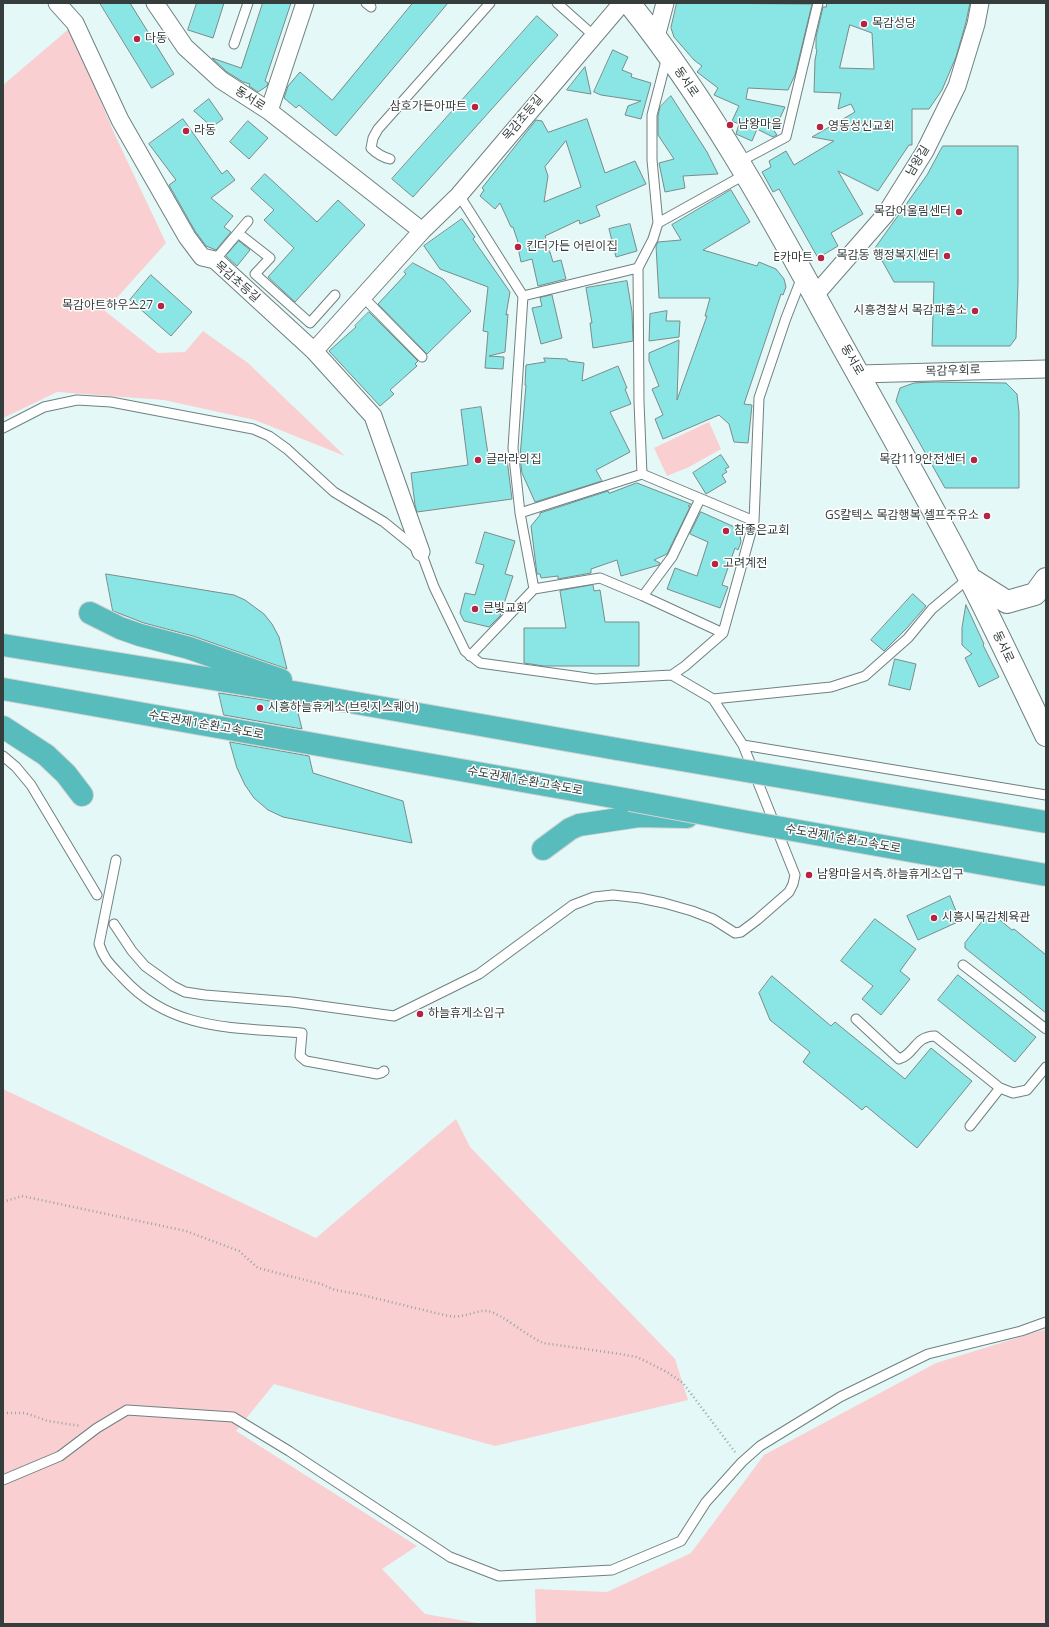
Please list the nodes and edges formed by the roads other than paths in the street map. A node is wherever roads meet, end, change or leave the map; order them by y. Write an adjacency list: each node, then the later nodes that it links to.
1 (58, 3): 23 (street, 목감초등길)
2 (155, 3): 15 (street, 동서로)
3 (248, 3): 13 (lane)
4 (305, 3): 15 (street, 동서로)
5 (490, 3): 16 (lane)
6 (557, 3): 12 (lane)
7 (622, 3): 12 (street, 목감초등길)
8 (629, 3): 14 (street, 동서로)
9 (665, 3): 14 (street)
10 (818, 3): 17 (lane)
11 (980, 3): 27 (street, 남왕길)
12 (593, 35): 18 (street, 목감초등길)
13 (234, 44)
14 (662, 46): 17 (street, 동서로); 20 (lane)
15 (269, 111): 21 (street)
16 (390, 159)
17 (743, 168): 20 (lane); 25 (street, 동서로)
18 (459, 195): 21 (street, 목감초등길); 28 (lane)
19 (248, 221): 22 (lane)
20 (658, 223): 24 (lane)
21 (422, 231): 29 (street, 목감초등길)
22 (238, 233): 23 (lane); 26 (lane)
23 (215, 260): 30 (street, 목감초등길)
24 (638, 268): 28 (lane); 35 (lane)
25 (804, 274): 27 (street, 동서로); 38 (lane)
26 (335, 295)
27 (815, 295): 33 (street, 동서로)
28 (523, 296): 37 (lane)
29 (363, 297): 30 (street, 목감초등길); 31 (lane)
30 (314, 351): 39 (street)
31 (422, 357)
32 (1046, 369): 33 (street, 목감우회로)
33 (860, 374): 40 (street, 동서로)
34 (3, 428): 39 (lane)
35 (642, 474): 36 (lane); 37 (lane)
36 (700, 499): 38 (lane); 43 (lane)
37 (520, 513): 42 (lane)
38 (754, 521): 45 (lane)
39 (422, 552): 47 (lane)
40 (969, 578): 41 (street); 50 (lane); 53 (street, 동서로)
41 (1046, 579)
42 (534, 589): 43 (lane); 47 (lane)
43 (643, 596): 45 (lane)
44 (90, 613): 51 (highway)
45 (723, 633): 48 (lane)
46 (3, 645): 51 (highway)
47 (470, 656): 48 (lane)
48 (672, 675): 50 (lane)
49 (3, 689): 58 (highway, 수도권제1순환고속도로, bridge)
50 (713, 699): 54 (lane)
51 (341, 700): 59 (highway, bridge)
52 (3, 727): 56 (highway)
53 (1046, 735)
54 (743, 745): 57 (lane); 64 (lane)
55 (3, 756): 63 (lane)
56 (82, 795)
57 (1046, 795)
58 (748, 822): 60 (highway); 62 (highway, 수도권제1순환고속도로, bridge)
59 (1046, 822)
60 (543, 849)
61 (116, 860): 69 (lane)
62 (1046, 875)
63 (97, 895)
64 (114, 924)
65 (963, 966): 67 (lane)
66 (856, 1020): 70 (lane)
67 (1046, 1028)
68 (1046, 1067): 70 (lane)
69 (384, 1070)
70 (1000, 1088): 71 (lane)
71 (970, 1126)
72 (1046, 1322): 73 (lane)
73 (3, 1480)

